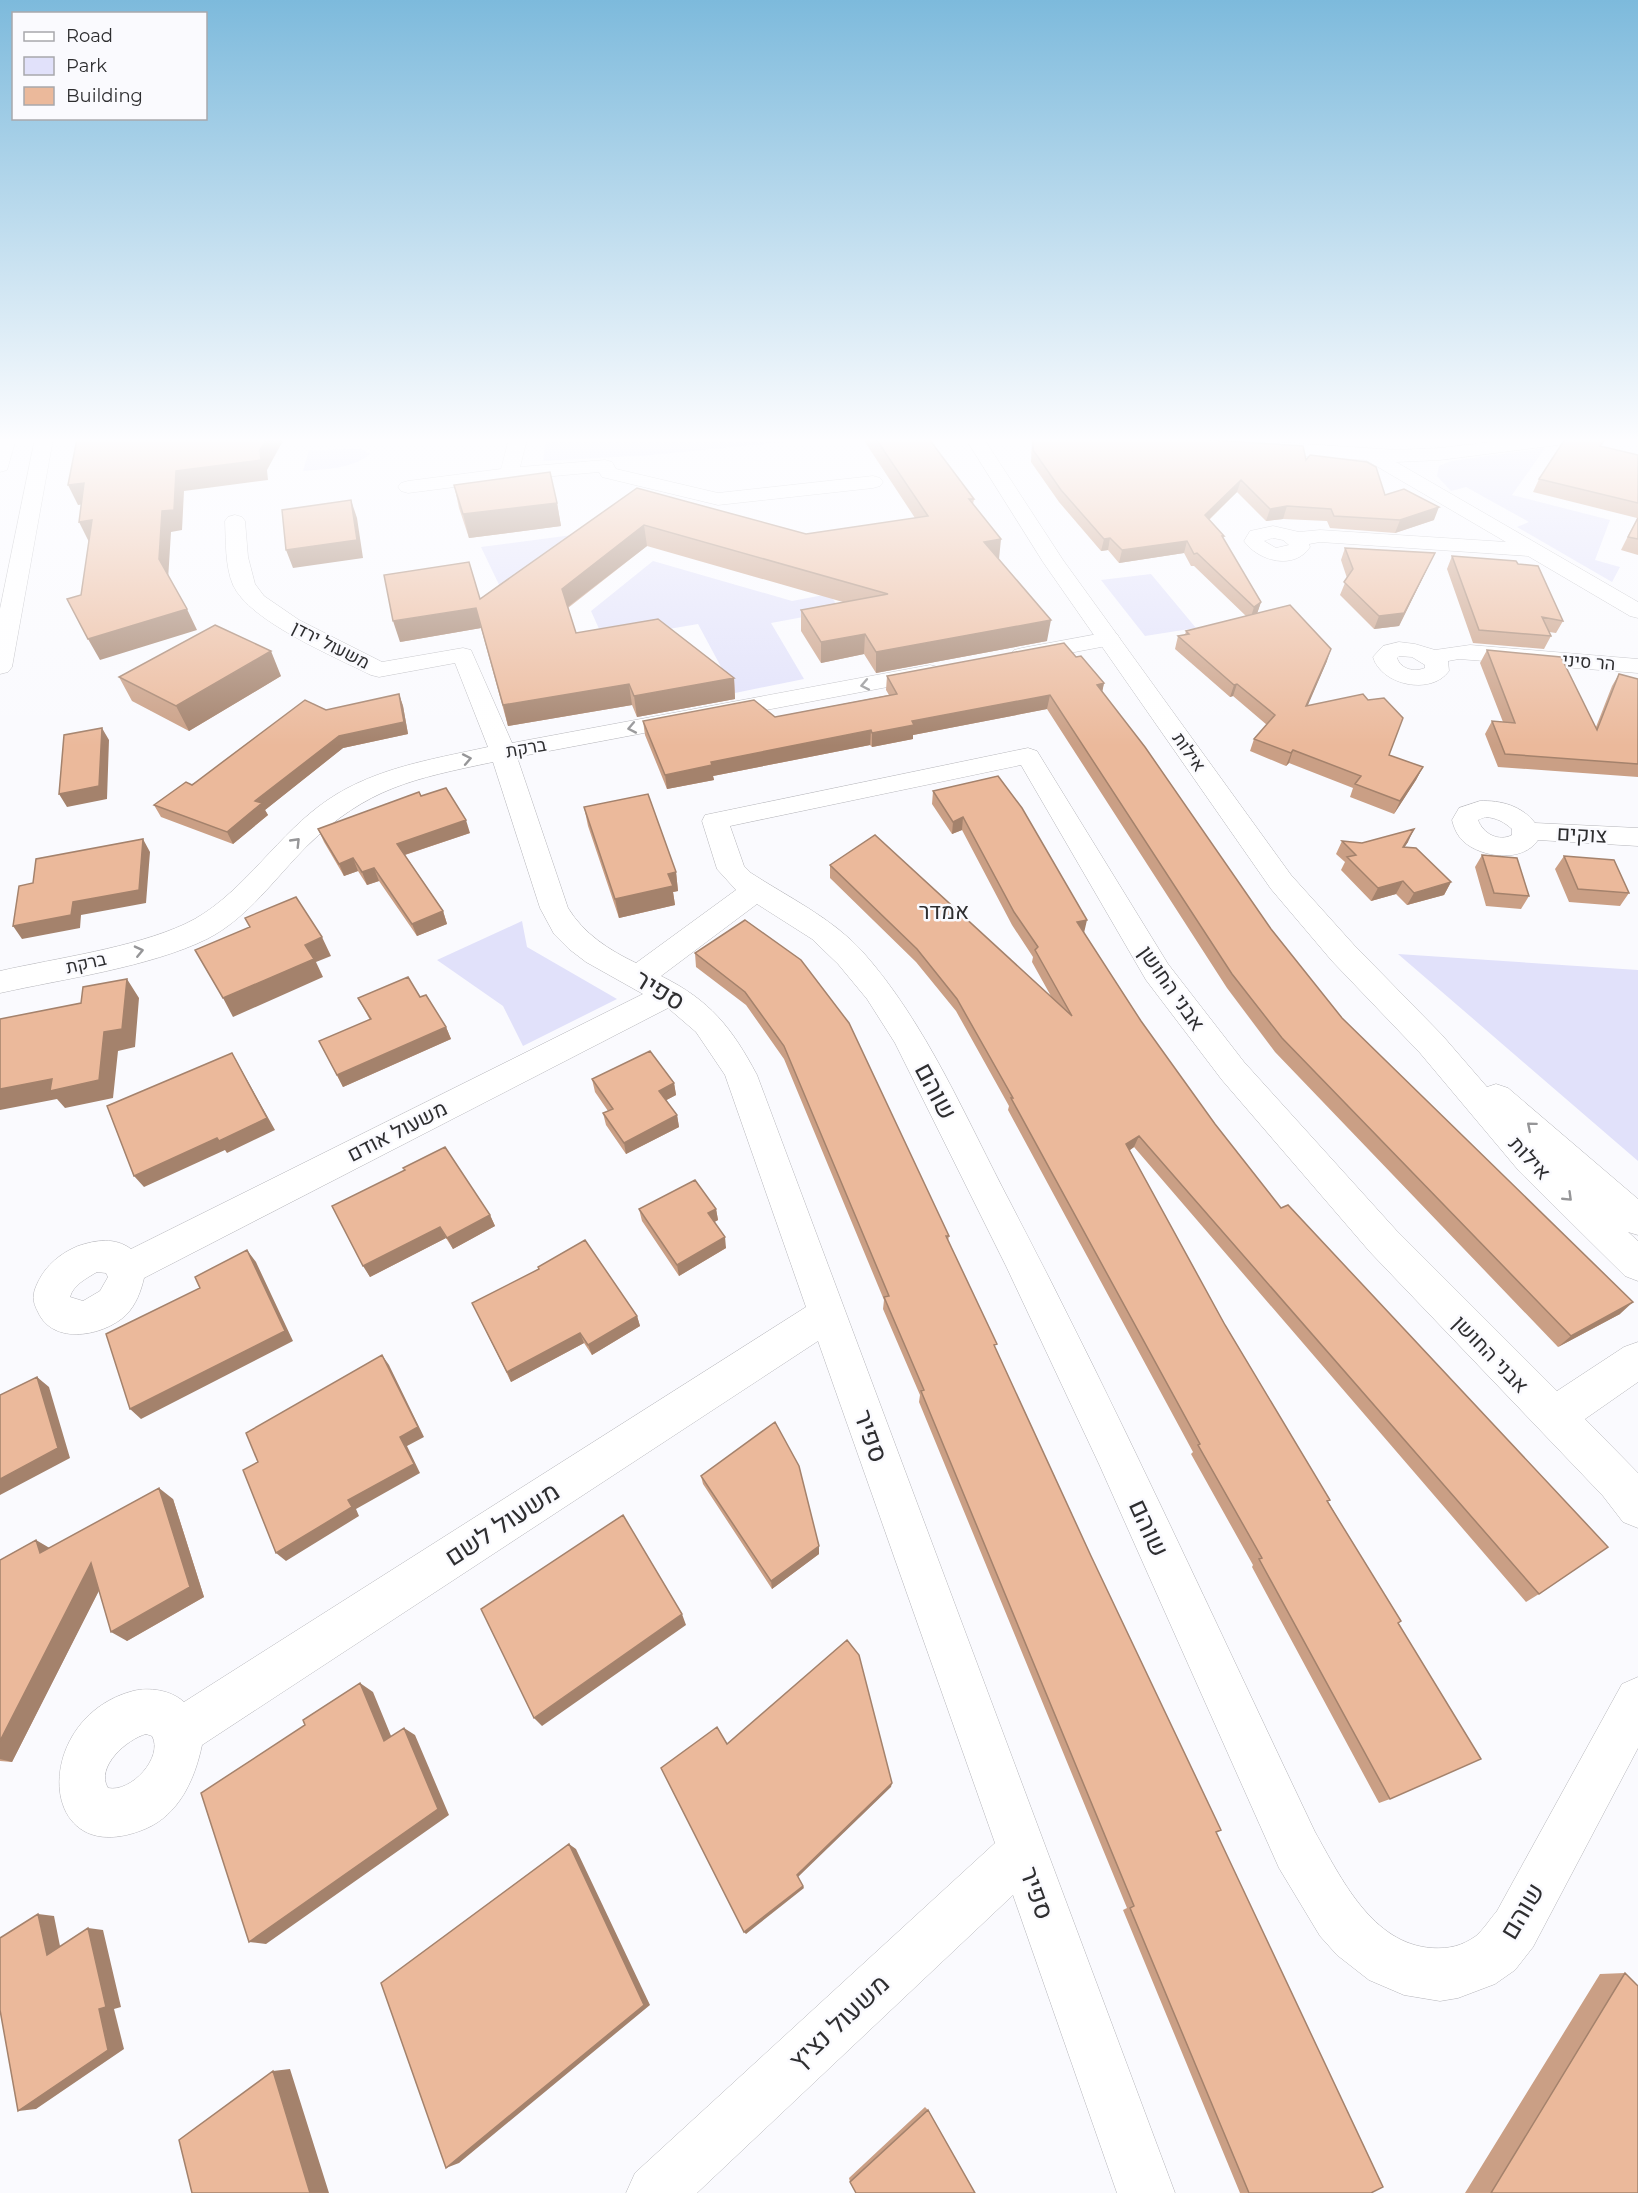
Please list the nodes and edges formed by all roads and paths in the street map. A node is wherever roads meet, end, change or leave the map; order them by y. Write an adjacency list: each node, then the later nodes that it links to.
1 (24, 541): 12 (street)
2 (236, 541): 14 (street, משעול ירדן)
3 (1040, 541): 8 (street, אילות)
4 (1403, 541): 6 (street)
5 (1522, 541): 6 (street)
6 (1537, 550): 7 (street)
7 (1638, 611)
8 (1108, 639): 9 (street); 20 (street, אילות)
9 (1005, 658)
10 (1432, 658): 11 (street, הר סיני)
11 (1638, 666)
12 (0, 668)
13 (947, 669): 14 (street, ברקת, one-way to 14)
14 (502, 752): 18 (street, ברקת, one-way to 14); 19 (street, ספיר)
15 (1527, 831): 16 (street, צוקים)
16 (1638, 837)
17 (756, 890): 19 (street); 26 (street, אבני החושן); 28 (street, שוהם)
18 (0, 982)
19 (654, 986): 23 (street, משעול אודם); 24 (street, ספיר)
20 (1431, 1044): 21 (street, אילות, one-way to 20); 22 (street, אילות, one-way to 22)
21 (1638, 1220)
22 (1638, 1265)
23 (126, 1269)
24 (827, 1314): 29 (street, משעול לשם); 30 (street, ספיר)
25 (1638, 1360): 26 (street)
26 (1553, 1417): 27 (street)
27 (1638, 1507)
28 (1638, 1701)
29 (177, 1734)
30 (1023, 1852): 31 (street, משעול נציץ); 32 (street, ספיר)
31 (655, 2193)
32 (1146, 2193)

